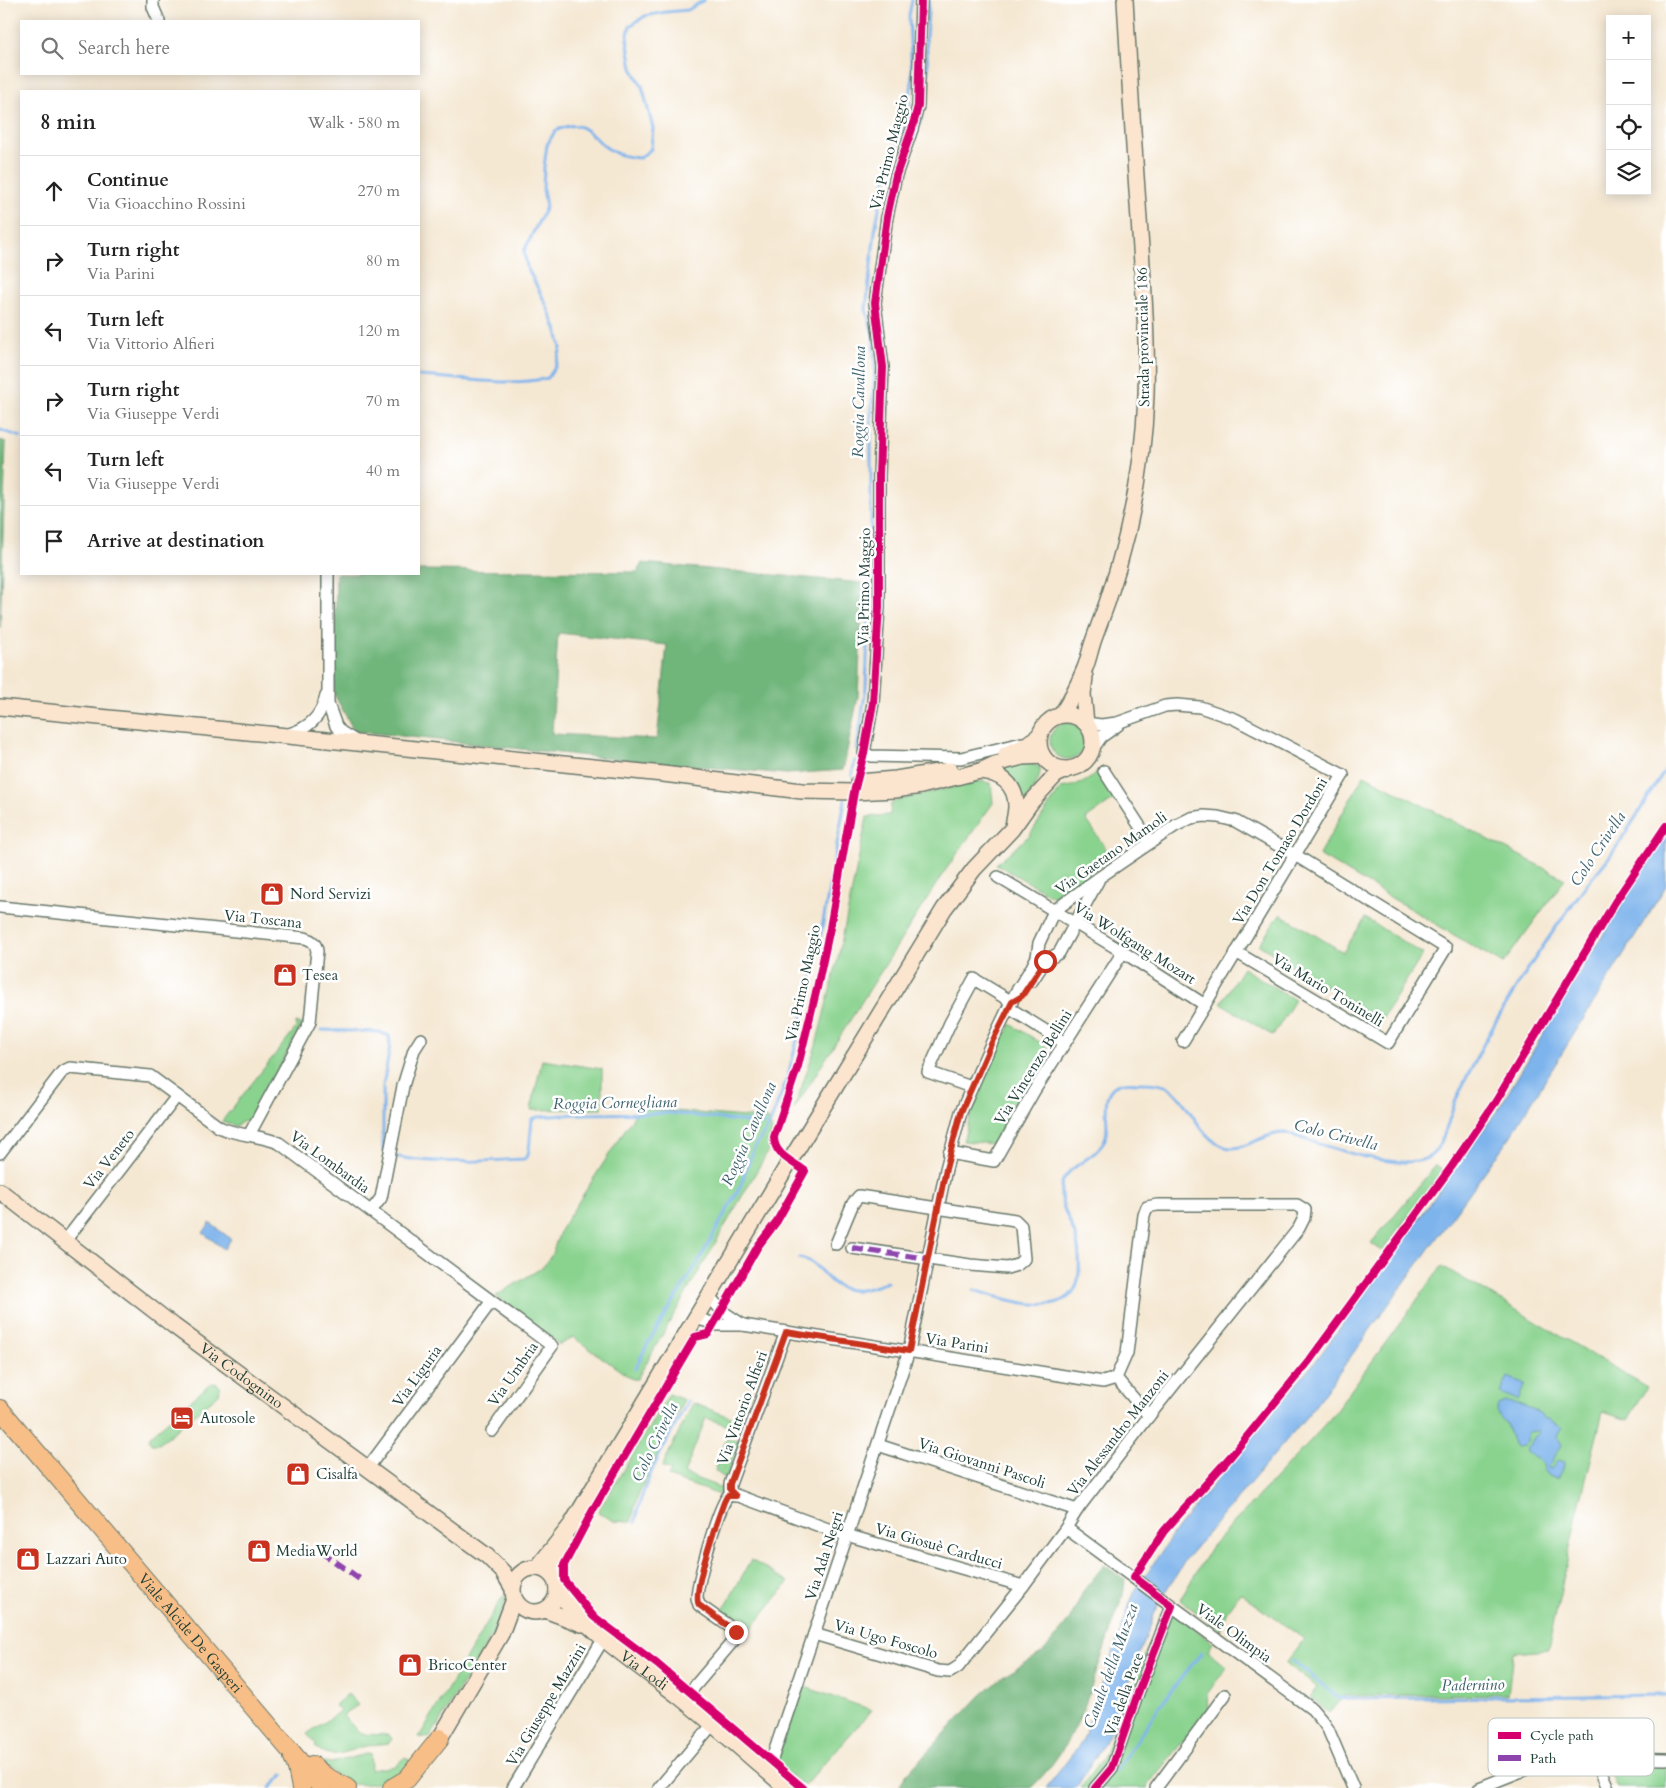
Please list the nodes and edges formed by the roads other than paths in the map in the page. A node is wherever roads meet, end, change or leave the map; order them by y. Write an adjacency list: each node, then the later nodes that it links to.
1 (153, 0): 4 (street)
2 (921, 0): 13 (street, Via Primo Maggio)
3 (1125, 0): 6 (street, Strada provinciale 186)
4 (159, 20)
5 (328, 575): 7 (street)
6 (1086, 666): 9 (street); 11 (street)
7 (327, 692): 12 (street); 14 (street)
8 (0, 707): 12 (street)
9 (1061, 715): 11 (street); 13 (street)
10 (1126, 720): 11 (street, Via Don Tomaso Dordoni); 15 (street, Via Don Tomaso Dordoni); 24 (street, Via Don Tomaso Dordoni)
11 (1086, 723): 15 (street)
12 (283, 736): 14 (street)
13 (1036, 738): 16 (street); 20 (street)
14 (363, 744): 20 (street)
15 (1092, 750): 17 (street)
16 (1045, 759): 17 (street); 18 (street); 21 (street)
17 (1067, 770): 21 (street)
18 (980, 771): 20 (street); 22 (street)
19 (1104, 771): 23 (street)
20 (755, 784)
21 (1032, 801): 22 (street)
22 (1012, 829): 49 (street)
23 (1150, 842): 24 (street, Via Gaetano Mamoli); 26 (street, Via Gaetano Mamoli)
24 (1295, 855): 31 (street, Via Don Tomaso Dordoni); 31 (street, Via Mario Toninelli)
25 (998, 877): 28 (street, Via Wolfgang Mozart)
26 (1100, 877): 28 (street, Via Gaetano Mamoli); 29 (street)
27 (0, 907): 39 (street, Via Toscana)
28 (1054, 911): 29 (street, Via Wolfgang Mozart); 33 (street, Via Ada Negri)
29 (1076, 924): 30 (street, Via Wolfgang Mozart); 33 (street)
30 (1122, 952): 32 (street, Via Wolfgang Mozart); 36 (street, Via Vincenzo Bellini)
31 (1236, 952): 32 (street, Via Don Tomaso Dordoni)
32 (1205, 1004): 35 (street, Via Don Tomaso Dordoni)
33 (1011, 1005): 36 (street); 37 (street, Via Ada Negri); 37 (street)
34 (421, 1039): 44 (street)
35 (1183, 1041)
36 (1065, 1043): 41 (street, Via Vincenzo Bellini)
37 (971, 1087): 41 (street, Via Ada Negri)
38 (177, 1096): 39 (street, Via Lombardia); 40 (street, Via Lombardia); 45 (street, Via Veneto)
39 (248, 1135): 44 (street, Via Lombardia)
40 (0, 1153)
41 (949, 1153): 43 (street, Via Ada Negri)
42 (0, 1191): 45 (street, Via Codognino)
43 (938, 1208): 46 (street); 48 (street, Via Ada Negri); 48 (street)
44 (371, 1210): 50 (street, Via Lombardia)
45 (64, 1241): 60 (street, Via Codognino)
46 (836, 1244)
47 (852, 1248): 48 (street)
48 (928, 1260): 54 (street, Via Ada Negri)
49 (709, 1296): 51 (street); 52 (street, Via Parini)
50 (491, 1302): 58 (street, Via Umbria); 60 (street, Via Liguria)
51 (696, 1318): 52 (street, Via Parini); 63 (street)
52 (743, 1325): 53 (street, Via Parini)
53 (786, 1332): 54 (street, Via Parini); 61 (street, Via Vittorio Alfieri)
54 (909, 1351): 55 (street, Via Parini); 59 (street, Via Ada Negri)
55 (1116, 1378): 57 (street); 57 (street, Via Alessandro Manzoni)
56 (0, 1409): 81 (main road, Viale Alcide De Gasperi)
57 (1149, 1416): 62 (street, Via Alessandro Manzoni)
58 (492, 1430)
59 (878, 1444): 62 (street, Via Giovanni Pascoli); 65 (street, Via Ada Negri)
60 (367, 1469): 66 (street, Via Codognino)
61 (736, 1496): 65 (street); 79 (street)
62 (1077, 1510): 64 (street, Via Alessandro Manzoni)
63 (571, 1525): 67 (street); 68 (street)
64 (1066, 1528): 69 (street, Via Alessandro Manzoni); 72 (street, Viale Olimpia)
65 (846, 1535): 69 (street, Via Giosuè Carducci); 76 (street, Via Ada Negri)
66 (487, 1556): 67 (street, Via Codognino); 71 (street, Via Codognino)
67 (531, 1569): 68 (street); 71 (street)
68 (551, 1575): 70 (street)
69 (1023, 1586): 77 (street, Via Alessandro Manzoni)
70 (557, 1590): 73 (street); 75 (street, Via Lodi)
71 (513, 1593): 73 (street); 74 (street)
72 (1170, 1604): 96 (street, Via della Pace); 97 (street, Viale Olimpia)
73 (539, 1611): 74 (street); 75 (street, Via Lodi)
74 (502, 1634): 82 (street)
75 (598, 1634): 79 (street, Via Lodi); 94 (street, Via Giuseppe Mazzini)
76 (814, 1634): 77 (street, Via Ugo Foscolo); 84 (street, Via Ada Negri)
77 (950, 1672)
78 (1225, 1695): 88 (street)
79 (684, 1700): 80 (street, Via Lodi)
80 (712, 1725): 84 (street, Via Lodi); 95 (street)
81 (278, 1735): 83 (main road, Viale Alcide De Gasperi); 91 (main road)
82 (440, 1738): 92 (main road); 93 (main road)
83 (290, 1749): 89 (main road); 90 (main road, Viale Alcide De Gasperi)
84 (768, 1771): 87 (street, Via Lodi)
85 (1508, 1776): 98 (street)
86 (1603, 1776): 99 (street)
87 (782, 1787)
88 (1156, 1787)
89 (300, 1788)
90 (322, 1788)
91 (347, 1788)
92 (392, 1788)
93 (415, 1788)
94 (513, 1788)
95 (659, 1788)
96 (1095, 1788)
97 (1353, 1788)
98 (1478, 1788)
99 (1608, 1788)

